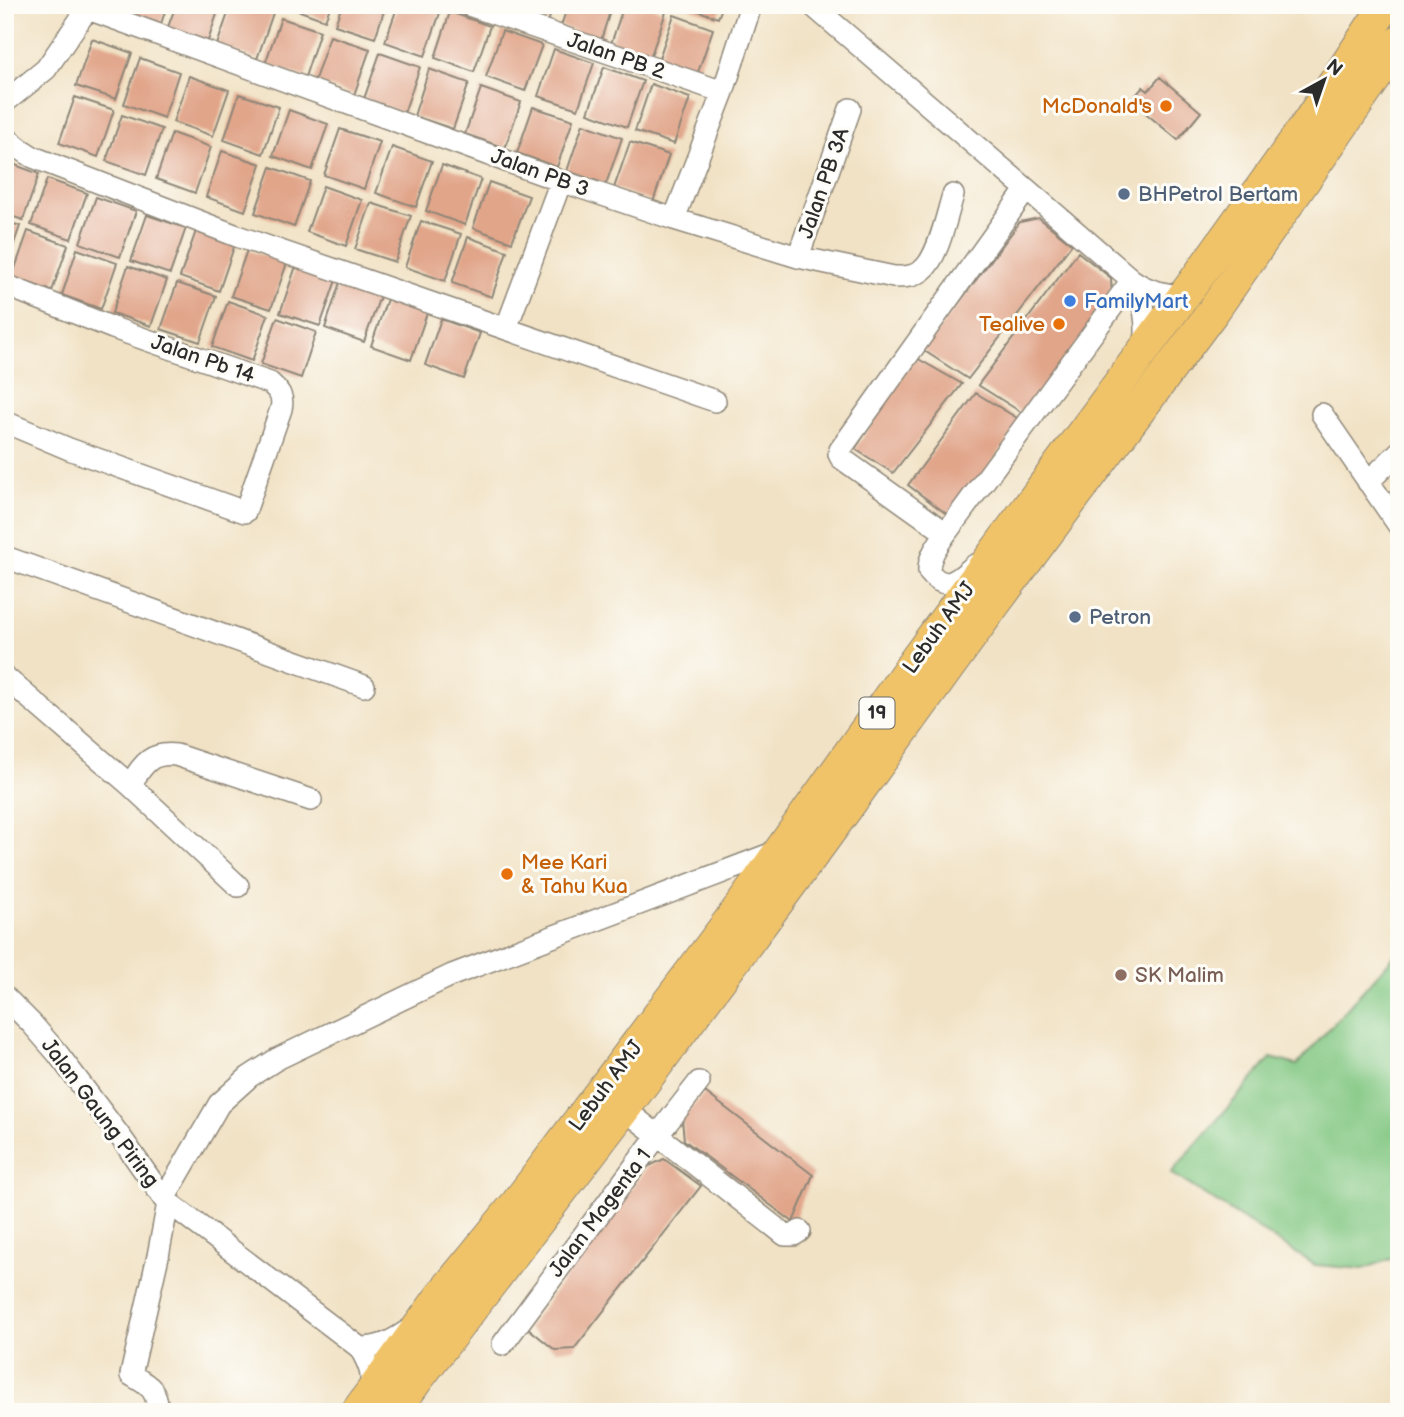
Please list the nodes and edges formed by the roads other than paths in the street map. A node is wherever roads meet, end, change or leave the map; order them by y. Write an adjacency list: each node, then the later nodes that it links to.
1 (469, 5): 9 (street, Jalan PB 2)
2 (751, 5): 9 (street)
3 (812, 5): 14 (street)
4 (1386, 5): 7 (highway, Lebuh AMJ / 19)
5 (1398, 5): 7 (highway)
6 (89, 7): 10 (street); 13 (street, Jalan PB 3)
7 (1368, 33): 20 (highway, Lebuh AMJ / 19)
8 (1399, 42): 40 (highway, Lebuh AMJ / 19)
9 (723, 92): 16 (street)
10 (5, 102)
11 (850, 109): 17 (street, Jalan PB 3A)
12 (5, 137): 21 (street)
13 (561, 181): 16 (street, Jalan PB 3); 21 (street)
14 (1026, 190): 18 (street); 29 (street)
15 (953, 195): 17 (street, Jalan PB 3)
16 (674, 219): 17 (street, Jalan PB 3)
17 (798, 257)
18 (1132, 280): 20 (street); 22 (street); 29 (street)
19 (5, 285): 25 (street, Jalan Pb 14)
20 (1184, 296): 22 (highway, Lebuh AMJ / 19)
21 (506, 329): 23 (street)
22 (1145, 348): 31 (highway, Lebuh AMJ / 19)
23 (715, 401)
24 (1322, 414): 27 (street)
25 (5, 422)
26 (1399, 452): 27 (street)
27 (1368, 482): 28 (street)
28 (1399, 526)
29 (946, 533): 31 (street)
30 (5, 556): 33 (street)
31 (987, 563): 36 (highway, Lebuh AMJ / 19)
32 (5, 677): 34 (street)
33 (364, 686)
34 (130, 785): 35 (street); 37 (street)
35 (311, 800)
36 (781, 850): 42 (street); 44 (highway, Lebuh AMJ / 19)
37 (238, 886)
38 (5, 997): 42 (street, Jalan Gaung Piring)
39 (699, 1082): 41 (street, Jalan Magenta 1)
40 (624, 1110): 41 (street); 47 (highway, Lebuh AMJ / 19)
41 (657, 1136): 43 (street); 45 (street, Jalan Magenta 1)
42 (166, 1201): 46 (street, Jalan Gaung Piring); 48 (street)
43 (800, 1231)
44 (429, 1313): 46 (street); 47 (highway, Lebuh AMJ / 19)
45 (503, 1344)
46 (360, 1348): 47 (street)
47 (373, 1407)
48 (158, 1412)

